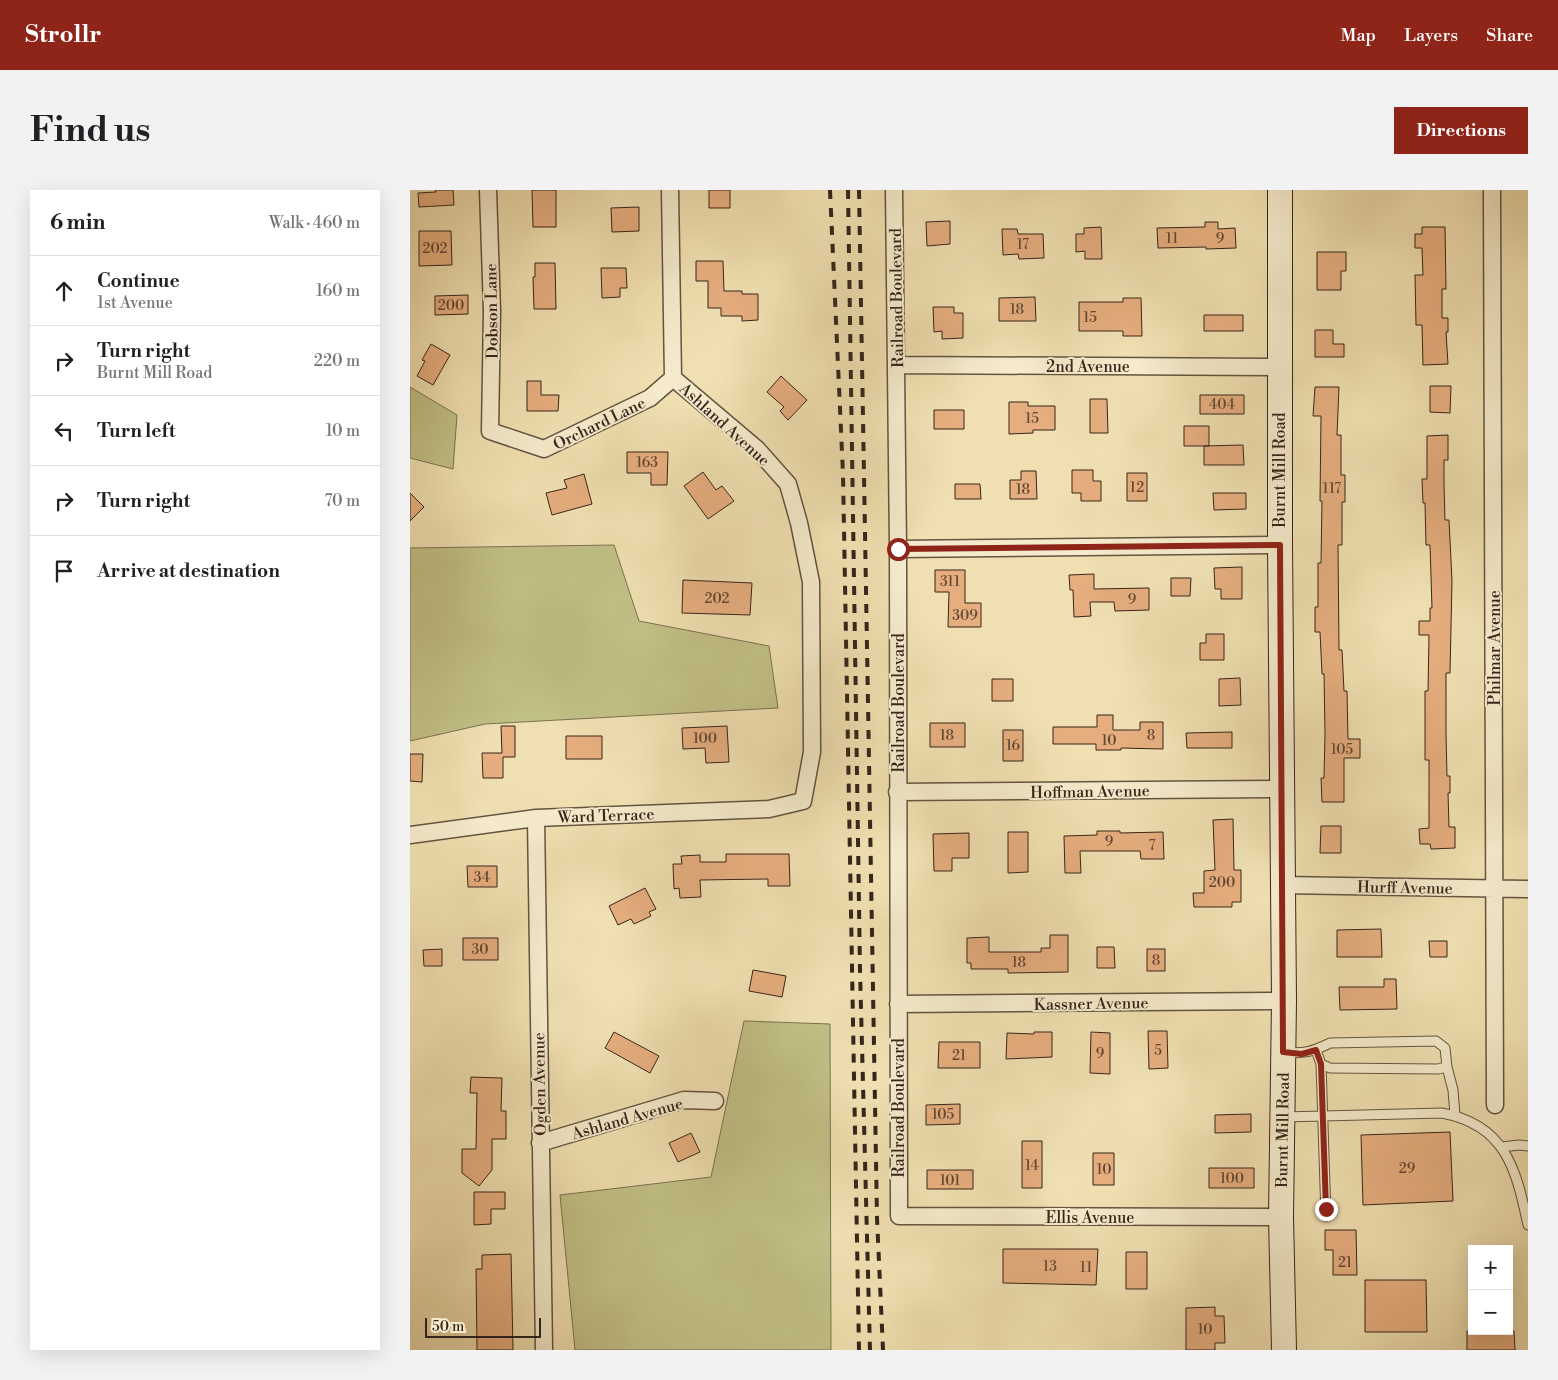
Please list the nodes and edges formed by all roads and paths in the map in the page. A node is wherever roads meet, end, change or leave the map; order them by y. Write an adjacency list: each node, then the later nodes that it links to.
1 (488, 190): 9 (street, Dobson Lane)
2 (670, 190): 8 (street, Ashland Avenue)
3 (894, 190): 6 (street, Railroad Boulevard)
4 (1280, 190): 7 (main road, Burnt Mill Road)
5 (1492, 190): 18 (street, Philmar Avenue)
6 (897, 365): 7 (street, 2nd Avenue); 11 (street, Railroad Boulevard)
7 (1279, 367): 10 (main road, Burnt Mill Road)
8 (673, 378): 9 (street, Orchard Lane); 14 (street, Ashland Avenue)
9 (490, 431)
10 (1280, 545): 11 (street); 12 (main road, Burnt Mill Road)
11 (898, 549): 13 (street, Railroad Boulevard)
12 (1282, 789): 13 (street, Hoffman Avenue); 17 (main road, Burnt Mill Road)
13 (898, 792): 21 (street, Railroad Boulevard)
14 (803, 801): 15 (street, Ward Terrace)
15 (536, 818): 16 (street, Ward Terrace); 31 (street, Ogden Avenue)
16 (410, 835)
17 (1282, 885): 18 (street, Hurff Avenue); 20 (main road, Burnt Mill Road)
18 (1495, 889): 19 (street, Hurff Avenue); 27 (street, Philmar Avenue)
19 (1528, 889)
20 (1284, 1001): 21 (street, Kassner Avenue); 23 (main road, Burnt Mill Road)
21 (898, 1004): 34 (street, Railroad Boulevard)
22 (1316, 1050): 23 (lane); 24 (lane); 25 (lane)
23 (1283, 1052): 30 (main road, Burnt Mill Road)
24 (1321, 1064): 25 (lane); 29 (lane)
25 (1442, 1068): 28 (lane)
26 (715, 1101): 31 (street, Ashland Avenue)
27 (1495, 1105)
28 (1455, 1115): 29 (lane); 33 (lane)
29 (1324, 1116): 30 (lane); 35 (lane)
30 (1282, 1117): 36 (main road, Burnt Mill Road)
31 (540, 1143): 38 (street, Ogden Avenue)
32 (1528, 1146): 33 (lane)
33 (1502, 1147): 37 (lane)
34 (899, 1216): 36 (street, Ellis Avenue)
35 (1326, 1216)
36 (1281, 1217): 39 (main road, Burnt Mill Road)
37 (1528, 1225)
38 (544, 1350)
39 (1284, 1350)

